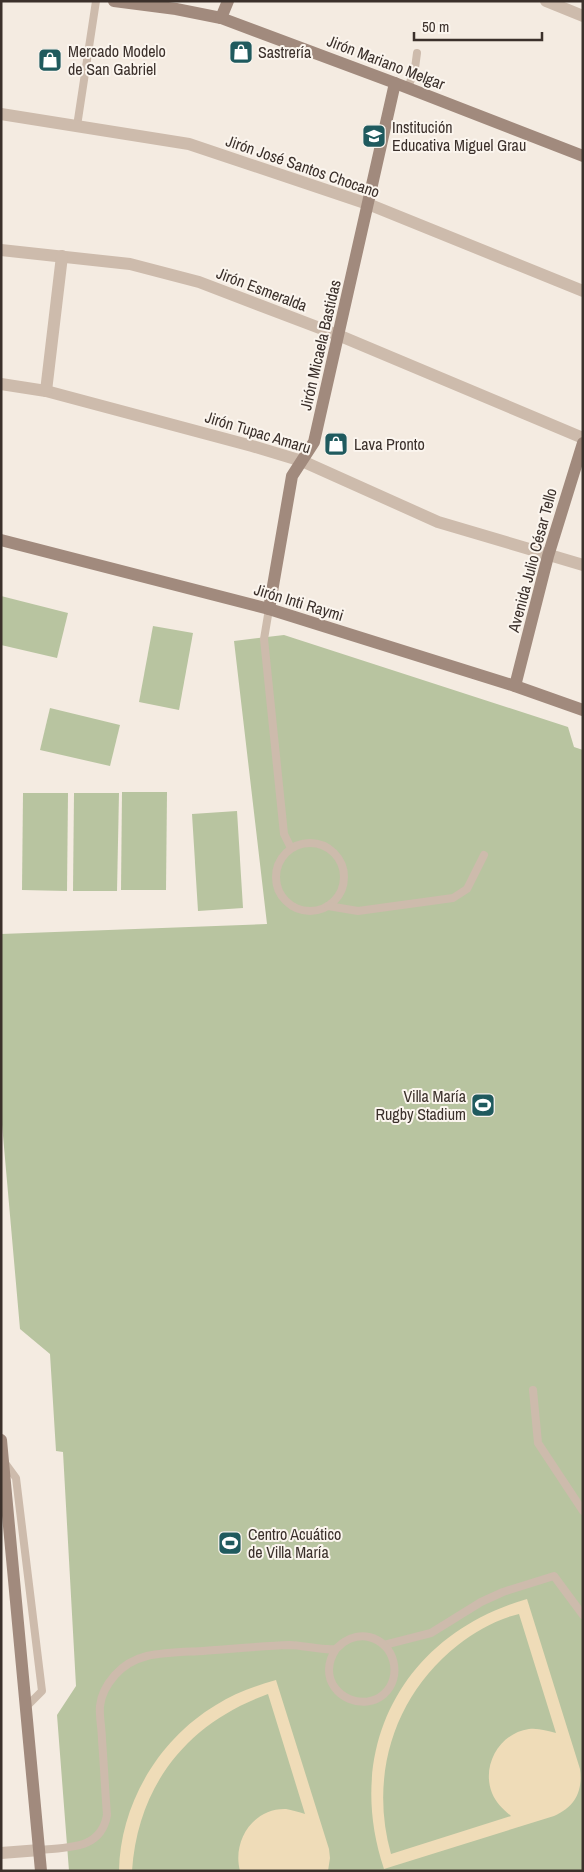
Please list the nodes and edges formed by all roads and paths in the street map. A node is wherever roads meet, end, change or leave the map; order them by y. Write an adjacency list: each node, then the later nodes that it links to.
1 (96, 1): 12 (lane)
2 (114, 1): 5 (street, Jirón Mariano Melgar)
3 (228, 1): 7 (street)
4 (546, 1): 6 (street)
5 (178, 5): 7 (street, Jirón Mariano Melgar)
6 (583, 16)
7 (221, 18): 9 (street, Jirón Mariano Melgar)
8 (417, 53): 10 (lane)
9 (395, 83): 10 (street, Jirón Mariano Melgar); 14 (street, Jirón Micaela Bastidas)
10 (408, 88): 13 (street, Jirón Mariano Melgar)
11 (1, 114): 12 (street, Jirón José Santos Chocano)
12 (77, 126): 14 (street, Jirón José Santos Chocano)
13 (583, 156)
14 (368, 204): 17 (street, Jirón José Santos Chocano); 18 (street, Jirón Micaela Bastidas)
15 (1, 250): 16 (street, Jirón Esmeralda)
16 (62, 256): 18 (street, Jirón Esmeralda); 20 (street)
17 (583, 291)
18 (338, 335): 21 (street, Jirón Esmeralda); 23 (street, Jirón Micaela Bastidas)
19 (1, 384): 20 (street, Jirón Tupac Amaru)
20 (46, 391): 23 (street, Jirón Tupac Amaru)
21 (583, 438)
22 (583, 443): 25 (street, Avenida Julio César Tello)
23 (302, 461): 25 (street, Jirón Tupac Amaru); 27 (street, Jirón Micaela Bastidas)
24 (1, 540): 27 (street, Jirón Inti Raymi)
25 (548, 556): 26 (street, Jirón Tupac Amaru); 28 (street, Avenida Julio César Tello)
26 (583, 565)
27 (269, 609): 28 (street, Jirón Inti Raymi); 30 (lane)
28 (516, 686): 29 (street, Jirón Inti Raymi)
29 (583, 710)
30 (291, 848): 32 (lane); 32 (lane)
31 (484, 855): 32 (lane)
32 (328, 906)
33 (534, 1390): 35 (lane)
34 (1, 1440): 39 (street)
35 (583, 1511)
36 (583, 1615): 37 (lane)
37 (384, 1645): 38 (lane); 38 (lane)
38 (336, 1649): 39 (lane)
39 (40, 1850): 40 (street); 41 (street)
40 (1, 1853)
41 (41, 1871)

